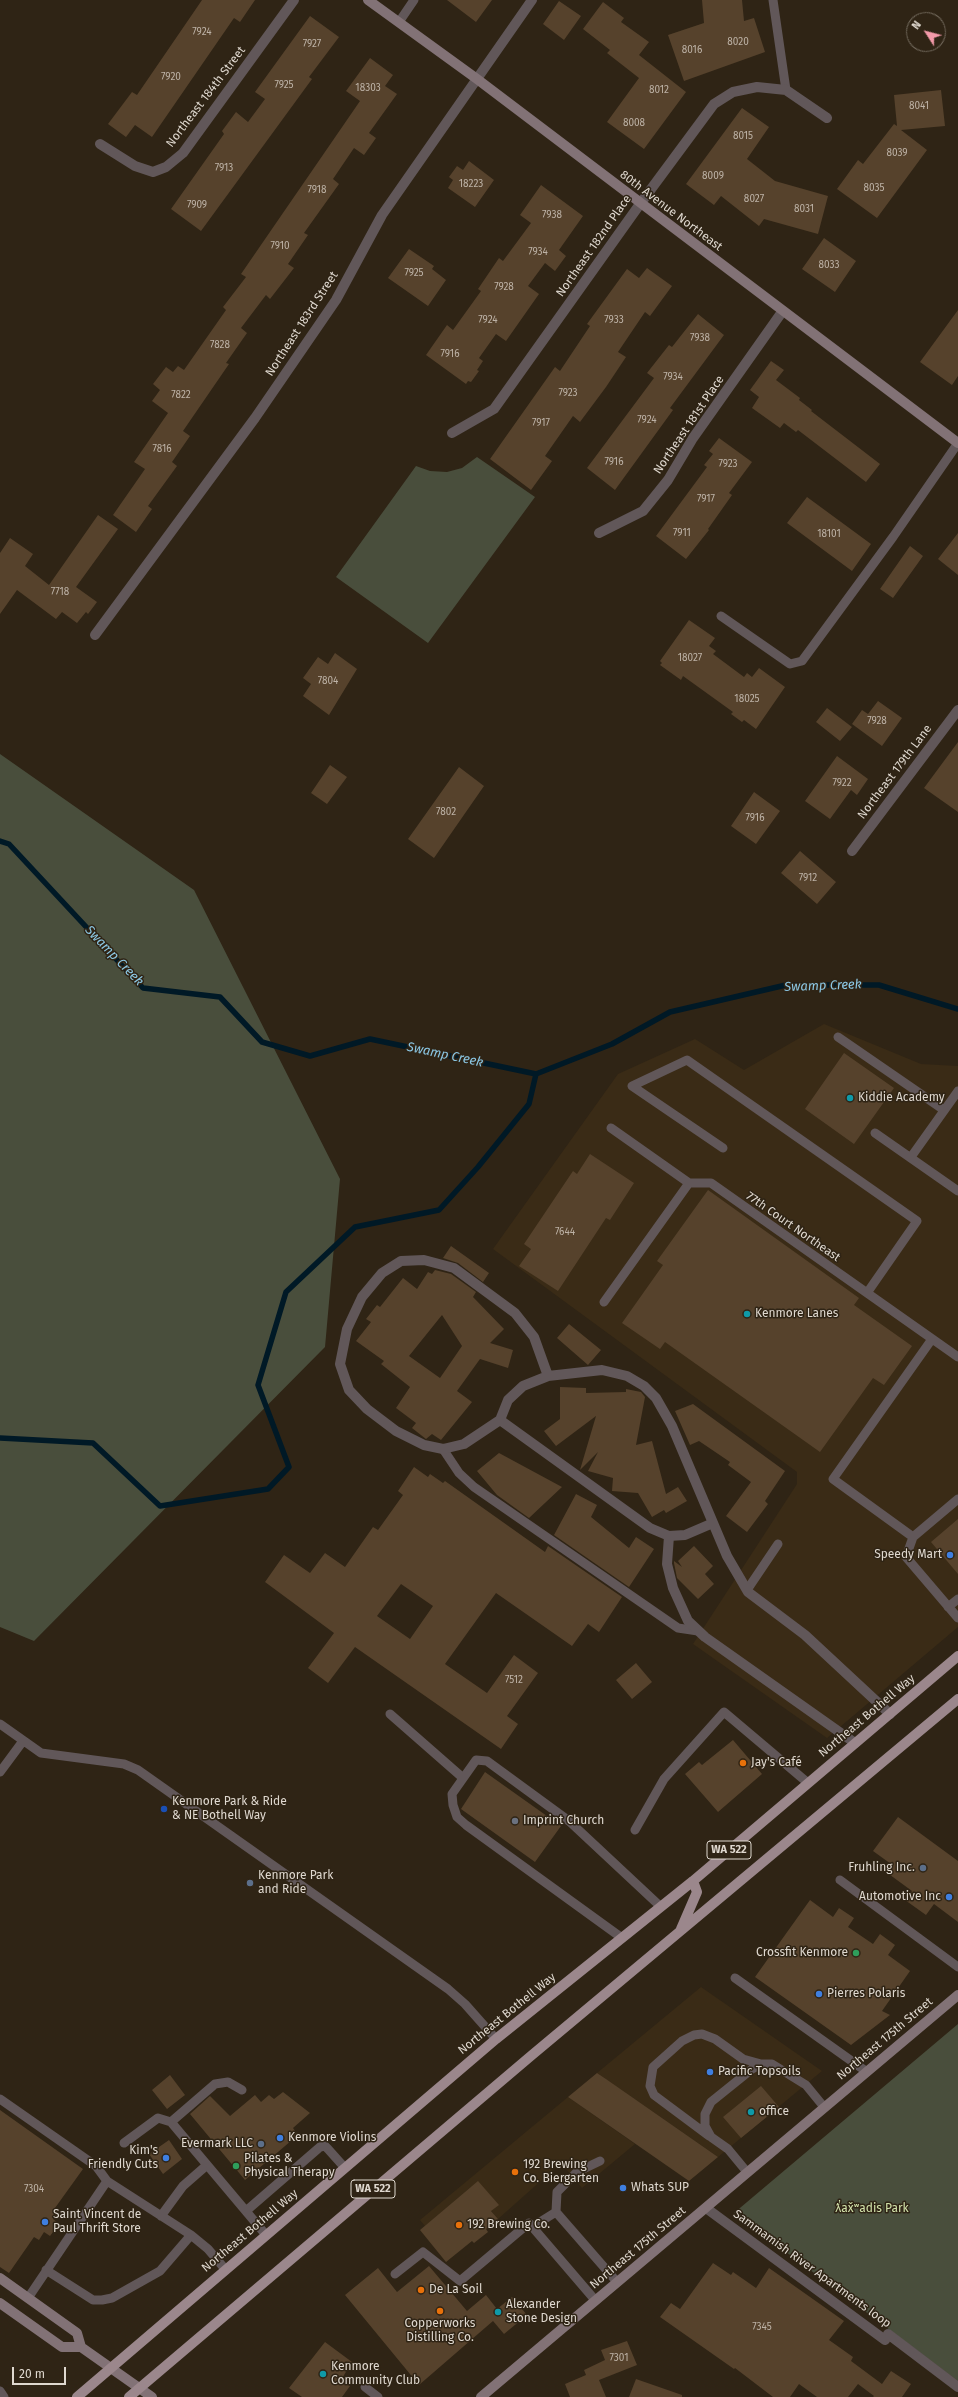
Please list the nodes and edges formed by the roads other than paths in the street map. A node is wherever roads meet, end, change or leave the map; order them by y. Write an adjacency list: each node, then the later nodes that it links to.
1 (294, 0): 10 (street, Northeast 184th Street)
2 (368, 0): 6 (street, 80th Avenue Northeast)
3 (414, 0): 6 (lane)
4 (532, 0): 7 (street, Northeast 183rd Street)
5 (773, 0): 8 (lane)
6 (399, 22): 7 (street, 80th Avenue Northeast)
7 (477, 79): 11 (street, 80th Avenue Northeast); 17 (street, Northeast 183rd Street)
8 (786, 90): 9 (street, Northeast 182nd Place); 11 (street, Northeast 182nd Place)
9 (827, 118)
10 (100, 144)
11 (640, 204): 12 (street, 80th Avenue Northeast); 13 (street, Northeast 182nd Place)
12 (782, 312): 14 (street, 80th Avenue Northeast); 15 (street, Northeast 181st Place)
13 (452, 433)
14 (958, 443): 16 (lane)
15 (599, 533)
16 (721, 616)
17 (95, 635)
18 (958, 710): 19 (street, Northeast 179th Lane)
19 (852, 851)
20 (838, 1037): 22 (lane)
21 (958, 1090): 22 (lane)
22 (944, 1110): 26 (lane)
23 (611, 1128): 27 (lane)
24 (876, 1133): 26 (lane)
25 (723, 1148): 29 (lane)
26 (911, 1157): 28 (lane)
27 (689, 1183): 29 (lane, 77th Court Northeast); 30 (lane)
28 (958, 1191)
29 (867, 1293): 31 (lane, 77th Court Northeast)
30 (604, 1302)
31 (932, 1339): 32 (lane, 77th Court Northeast); 39 (lane)
32 (958, 1357)
33 (548, 1376): 34 (street); 35 (street); 37 (street)
34 (500, 1420): 35 (street); 38 (street)
35 (443, 1449): 45 (lane)
36 (958, 1499): 39 (lane)
37 (713, 1523): 38 (street); 41 (street)
38 (669, 1536): 45 (street)
39 (913, 1537): 43 (lane)
40 (778, 1544): 41 (lane)
41 (747, 1590): 49 (street)
42 (958, 1598): 43 (lane)
43 (948, 1607): 44 (lane)
44 (958, 1618)
45 (698, 1631): 52 (street)
46 (958, 1656): 49 (main road, Northeast Bothell Way / WA 522)
47 (958, 1699): 60 (main road, WA 522)
48 (390, 1714): 54 (lane)
49 (890, 1714): 52 (main road, Northeast Bothell Way / WA 522)
50 (0, 1724): 51 (lane)
51 (23, 1741): 53 (lane); 65 (lane)
52 (855, 1743): 55 (main road, Northeast Bothell Way / WA 522)
53 (0, 1772)
54 (463, 1778): 59 (lane); 61 (lane)
55 (808, 1783): 56 (lane); 58 (main road, Northeast Bothell Way / WA 522)
56 (635, 1830)
57 (840, 1880): 62 (lane)
58 (693, 1881): 59 (main road, Northeast Bothell Way / WA 522); 60 (main road)
59 (661, 1907): 61 (main road, Northeast Bothell Way / WA 522)
60 (681, 1931): 98 (main road, WA 522)
61 (622, 1938): 65 (main road, Northeast Bothell Way / WA 522)
62 (958, 1967)
63 (735, 1978): 67 (lane)
64 (958, 1995): 67 (street, Northeast 175th Street)
65 (496, 2039): 76 (main road, Northeast Bothell Way / WA 522)
66 (761, 2064): 70 (lane); 72 (lane); 72 (lane)
67 (867, 2072): 70 (street, Northeast 175th Street)
68 (242, 2090): 71 (lane)
69 (0, 2099): 78 (lane)
70 (824, 2108): 77 (street, Northeast 175th Street)
71 (171, 2122): 73 (lane); 75 (lane)
72 (711, 2137): 77 (lane)
73 (124, 2143)
74 (600, 2161): 81 (lane)
75 (207, 2165): 80 (lane); 82 (lane)
76 (345, 2168): 80 (lane); 85 (main road, Northeast Bothell Way / WA 522)
77 (747, 2172): 79 (street, Northeast 175th Street)
78 (107, 2181): 82 (lane); 87 (lane)
79 (706, 2208): 90 (street, Northeast 175th Street); 97 (street, Sammamish River Apartments loop)
80 (246, 2210): 85 (lane)
81 (556, 2212): 83 (lane); 90 (lane)
82 (161, 2216): 84 (lane)
83 (532, 2227): 88 (lane); 92 (lane)
84 (191, 2235): 86 (lane); 87 (lane)
85 (266, 2235): 86 (main road, Northeast Bothell Way / WA 522)
86 (225, 2269): 95 (main road, Northeast Bothell Way / WA 522)
87 (46, 2270): 91 (lane)
88 (395, 2274)
89 (0, 2278): 91 (street)
90 (617, 2282): 92 (street, Northeast 175th Street)
91 (28, 2298): 94 (street)
92 (596, 2300): 105 (street, Northeast 175th Street)
93 (0, 2303): 94 (street)
94 (81, 2347): 95 (street)
95 (111, 2368): 98 (street); 101 (main road, Northeast Bothell Way / WA 522)
96 (365, 2387): 104 (lane)
97 (958, 2387)
98 (140, 2388): 102 (main road, WA 522); 103 (street)
99 (0, 2391): 100 (lane)
100 (4, 2397)
101 (77, 2397)
102 (129, 2397)
103 (152, 2397)
104 (378, 2397)
105 (481, 2397)

